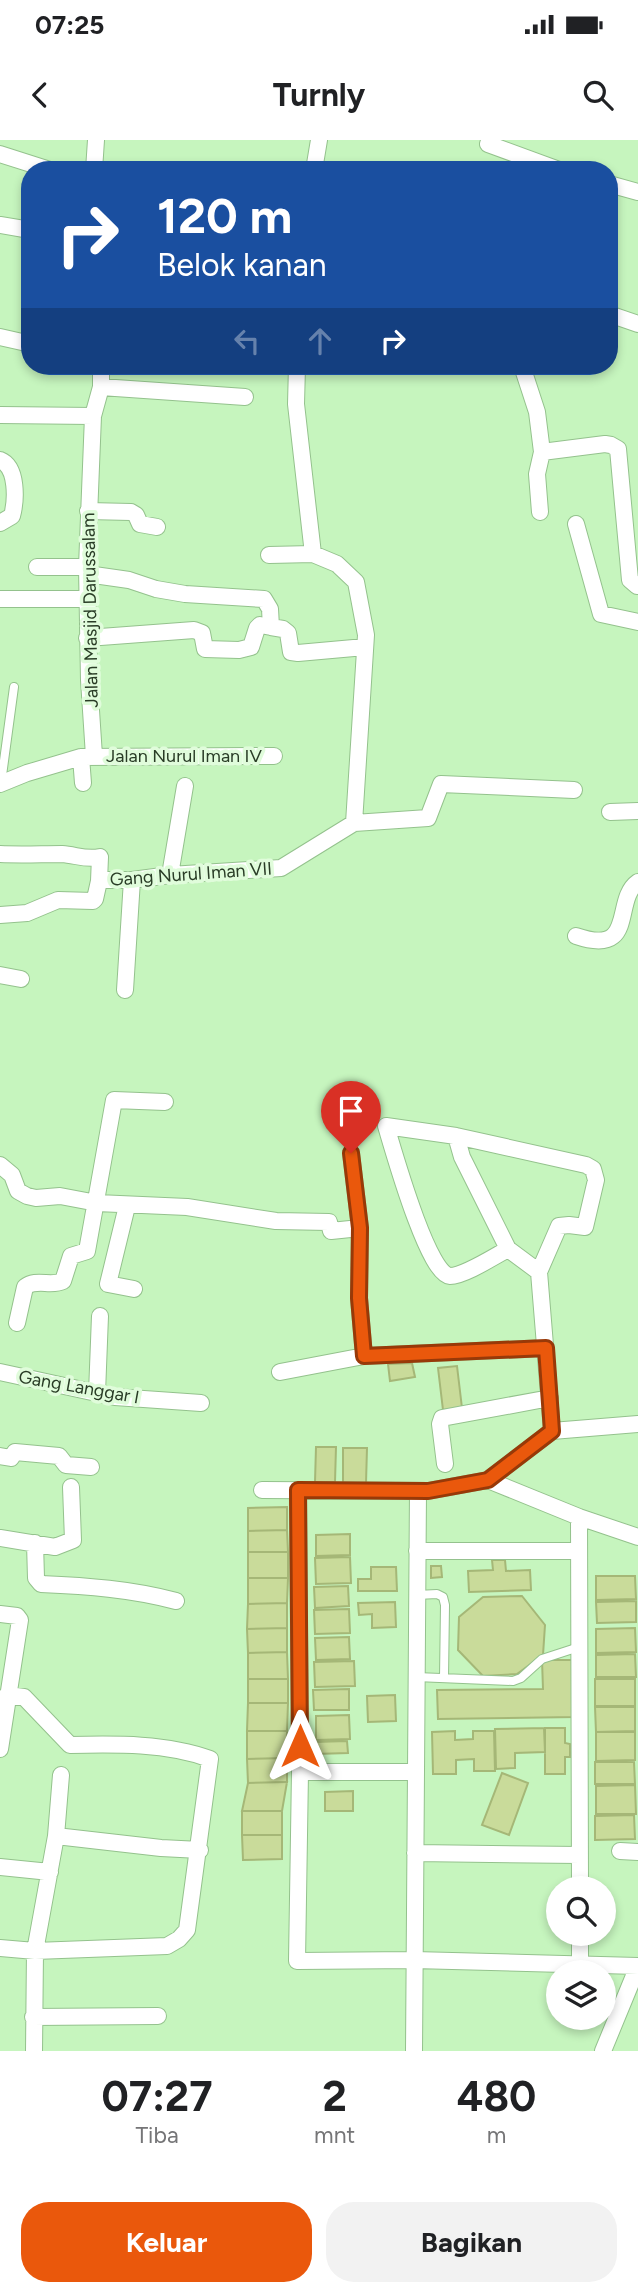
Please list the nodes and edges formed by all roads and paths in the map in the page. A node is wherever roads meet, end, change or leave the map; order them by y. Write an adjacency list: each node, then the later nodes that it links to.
1 (96, 140): 6 (street)
2 (318, 140): 7 (street)
3 (488, 144): 8 (street)
4 (2, 155): 5 (street)
5 (21, 161)
6 (95, 161)
7 (315, 161)
8 (534, 161)
9 (618, 186): 10 (street)
10 (638, 192)
11 (0, 225): 12 (street)
12 (21, 228)
13 (618, 317): 14 (street)
14 (638, 324)
15 (0, 337): 16 (street)
16 (21, 342)
17 (101, 375): 20 (street, Jalan Masjid Darussalam)
18 (297, 375): 31 (street)
19 (525, 375): 24 (street)
20 (101, 387): 21 (street); 23 (street, Jalan Masjid Darussalam)
21 (244, 397)
22 (0, 415): 23 (street)
23 (93, 416): 26 (street, Jalan Masjid Darussalam)
24 (542, 452): 27 (street); 35 (street)
25 (0, 460): 28 (street)
26 (88, 510): 30 (street); 34 (street, Jalan Masjid Darussalam)
27 (540, 512)
28 (6, 520)
29 (576, 524): 38 (street)
30 (157, 527)
31 (313, 554): 32 (street); 41 (street)
32 (269, 555)
33 (37, 568): 34 (street)
34 (87, 570): 37 (street, Jalan Masjid Darussalam); 39 (street)
35 (637, 586)
36 (0, 599): 37 (street)
37 (87, 599): 40 (street, Jalan Masjid Darussalam)
38 (638, 622)
39 (271, 627): 40 (street); 41 (street)
40 (87, 638): 44 (street, Jalan Masjid Darussalam)
41 (365, 647): 51 (street)
42 (14, 687): 45 (lane)
43 (274, 755): 44 (street, Jalan Nurul Iman IV)
44 (88, 756): 45 (street); 46 (street, Jalan Masjid Darussalam)
45 (1, 783)
46 (83, 783)
47 (185, 786): 53 (street)
48 (574, 790): 51 (street, Gang Nurul Iman VII)
49 (638, 811): 50 (street)
50 (610, 812)
51 (354, 823): 53 (street, Gang Nurul Iman VII)
52 (0, 854): 55 (street)
53 (170, 875): 54 (street, Gang Nurul Iman VII)
54 (132, 880): 55 (street, Gang Nurul Iman VII); 61 (street)
55 (99, 881): 57 (street, Gang Nurul Iman VII)
56 (638, 881): 58 (street)
57 (0, 915)
58 (576, 936)
59 (0, 975): 60 (street)
60 (21, 979)
61 (125, 990)
62 (165, 1102): 66 (street)
63 (456, 1136): 69 (street); 69 (street); 70 (street)
64 (351, 1153): 68 (street)
65 (0, 1165): 66 (street)
66 (97, 1203): 67 (street); 73 (street)
67 (127, 1206): 68 (street); 71 (street)
68 (360, 1228): 75 (street)
69 (508, 1249): 70 (street)
70 (539, 1272): 74 (street)
71 (134, 1289)
72 (100, 1316): 78 (street)
73 (17, 1323)
74 (546, 1348): 75 (street); 79 (street)
75 (364, 1356): 77 (street)
76 (0, 1372): 78 (street, Gang Langgar I)
77 (280, 1372)
78 (97, 1393): 80 (street, Gang Langgar I)
79 (550, 1398): 82 (street); 84 (street)
80 (201, 1402)
81 (638, 1424): 82 (street)
82 (552, 1431): 86 (street)
83 (0, 1457): 85 (street)
84 (445, 1464)
85 (91, 1467)
86 (488, 1480): 90 (street); 91 (street)
87 (71, 1488): 94 (street)
88 (262, 1490): 89 (street)
89 (298, 1490): 90 (street); 105 (street)
90 (418, 1491): 95 (street)
91 (579, 1517): 92 (street); 96 (street)
92 (638, 1537)
93 (0, 1538): 94 (street)
94 (34, 1543): 98 (street)
95 (417, 1551): 96 (street); 97 (street)
96 (579, 1551): 100 (street)
97 (417, 1595): 101 (street); 102 (lane)
98 (176, 1601)
99 (0, 1614): 103 (street)
100 (579, 1647): 102 (lane); 113 (street)
101 (416, 1677): 102 (lane); 106 (street)
102 (444, 1678)
103 (7, 1695): 104 (street); 109 (street)
104 (0, 1749)
105 (300, 1772): 106 (street); 119 (street)
106 (416, 1772): 112 (street)
107 (61, 1775): 108 (street)
108 (56, 1836): 109 (street); 115 (street)
109 (200, 1850): 118 (street)
110 (620, 1851): 111 (street)
111 (638, 1852)
112 (415, 1853): 113 (street); 119 (street)
113 (580, 1855): 116 (street)
114 (0, 1867): 115 (street)
115 (50, 1872): 118 (street)
116 (580, 1876)
117 (0, 1948): 118 (street)
118 (35, 1951): 124 (street)
119 (414, 1961): 120 (street); 126 (street)
120 (546, 1963)
121 (616, 1965): 122 (street)
122 (638, 1966): 127 (street)
123 (158, 2016): 124 (street)
124 (33, 2017): 125 (street)
125 (34, 2051)
126 (414, 2051)
127 (603, 2051)

